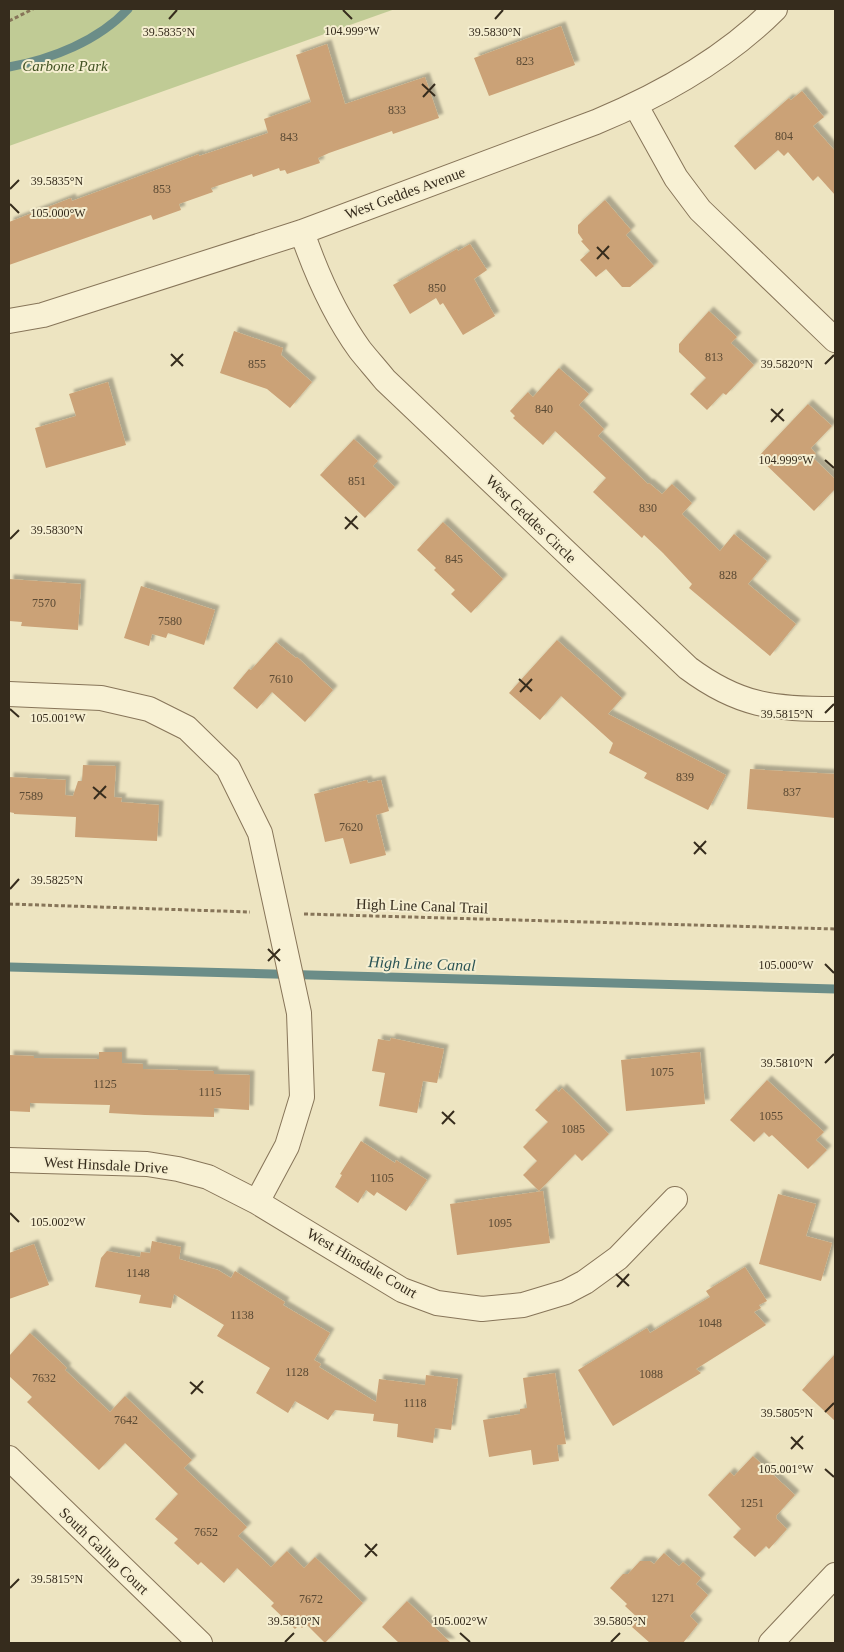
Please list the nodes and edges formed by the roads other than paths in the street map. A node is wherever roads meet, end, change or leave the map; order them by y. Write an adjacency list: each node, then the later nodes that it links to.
1 (775, 9): 2 (street, West Geddes Avenue)
2 (636, 106): 3 (street, West Geddes Avenue); 5 (street)
3 (302, 232): 4 (street, West Geddes Avenue); 7 (street, West Geddes Circle)
4 (9, 321)
5 (835, 340)
6 (9, 694): 10 (street)
7 (835, 709)
8 (9, 1160): 10 (street, West Hinsdale Drive)
9 (675, 1200): 10 (street, West Hinsdale Court)
10 (257, 1202)
11 (9, 1458): 13 (street, South Gallup Court)
12 (835, 1575): 14 (street)
13 (200, 1643)
14 (771, 1643)

